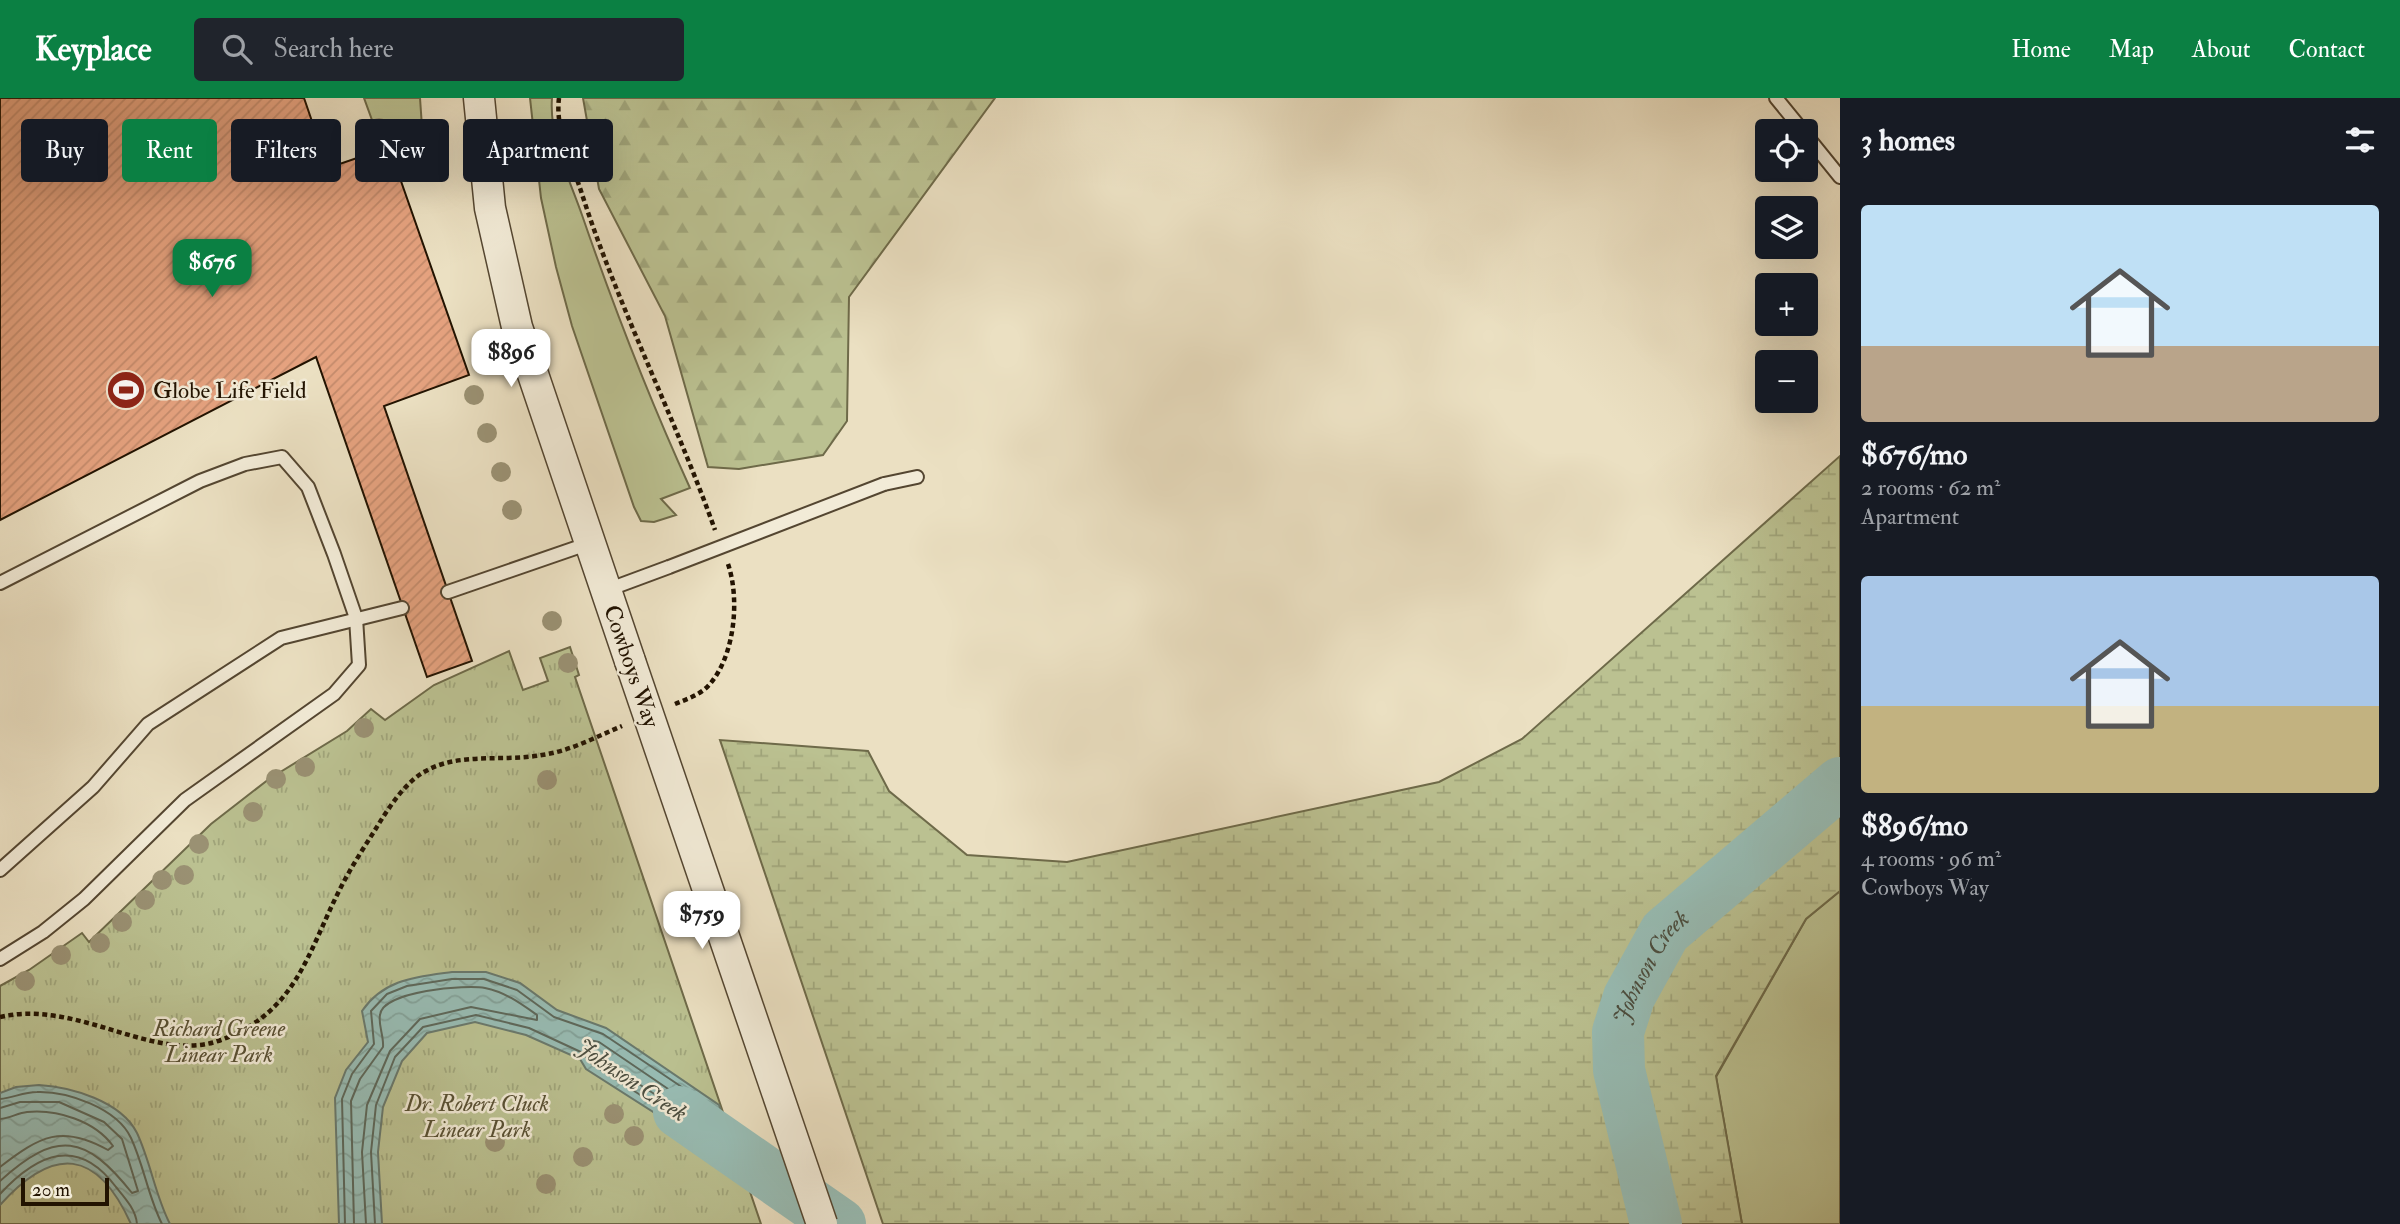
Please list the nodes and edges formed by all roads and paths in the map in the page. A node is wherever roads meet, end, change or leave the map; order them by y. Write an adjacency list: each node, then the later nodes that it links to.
1 (479, 98): 9 (street, Cowboys Way)
2 (559, 98): 8 (path)
3 (1776, 98): 4 (lane)
4 (1793, 119)
5 (1818, 150): 6 (lane)
6 (1840, 177)
7 (917, 477): 12 (lane, bridge)
8 (720, 542)
9 (590, 543): 12 (street, Cowboys Way); 13 (lane)
10 (724, 554): 16 (path)
11 (0, 583): 15 (lane)
12 (606, 590): 21 (street, Cowboys Way, bridge)
13 (449, 592)
14 (402, 608): 15 (lane)
15 (356, 618): 18 (lane); 19 (lane)
16 (671, 706)
17 (635, 721): 20 (path)
18 (0, 870)
19 (0, 959)
20 (0, 1017)
21 (822, 1224)

